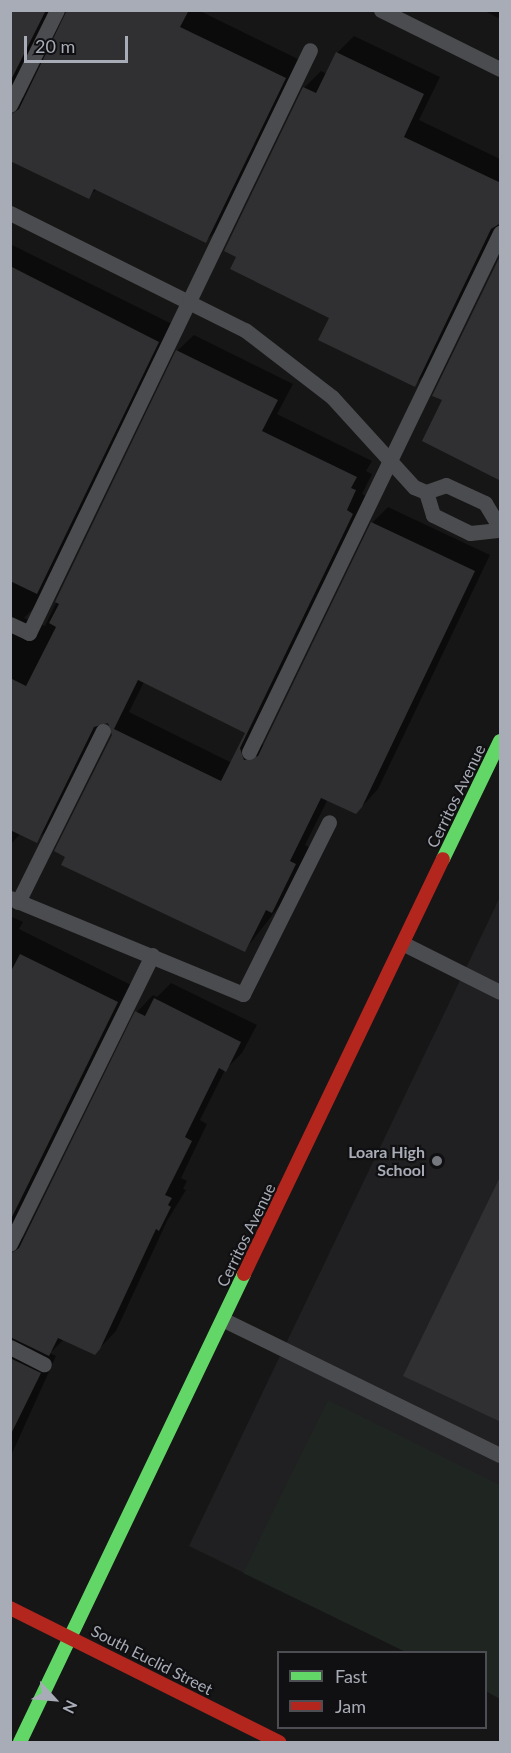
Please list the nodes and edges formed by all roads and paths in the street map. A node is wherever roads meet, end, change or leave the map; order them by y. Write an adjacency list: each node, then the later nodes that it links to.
1 (57, 10): 5 (lane)
2 (381, 10): 4 (lane)
3 (310, 50): 8 (lane)
4 (501, 69)
5 (10, 105)
6 (10, 213): 8 (lane)
7 (501, 233): 9 (lane)
8 (191, 300): 9 (lane); 12 (lane)
9 (390, 462): 10 (lane); 15 (lane)
10 (426, 492): 11 (lane); 11 (lane)
11 (501, 529)
12 (10, 624)
13 (103, 731): 17 (lane)
14 (501, 741): 18 (street, Cerritos Avenue)
15 (249, 752)
16 (329, 822): 19 (lane)
17 (14, 900): 19 (lane)
18 (404, 944): 20 (lane); 22 (street, Cerritos Avenue)
19 (152, 955): 21 (lane)
20 (501, 992)
21 (10, 1244)
22 (224, 1320): 25 (lane); 27 (street, Cerritos Avenue)
23 (10, 1347): 24 (lane)
24 (44, 1364)
25 (501, 1455)
26 (10, 1608): 27 (street, South Euclid Street)
27 (72, 1638): 28 (street, Cerritos Avenue); 29 (street, South Euclid Street)
28 (20, 1743)
29 (279, 1743)

